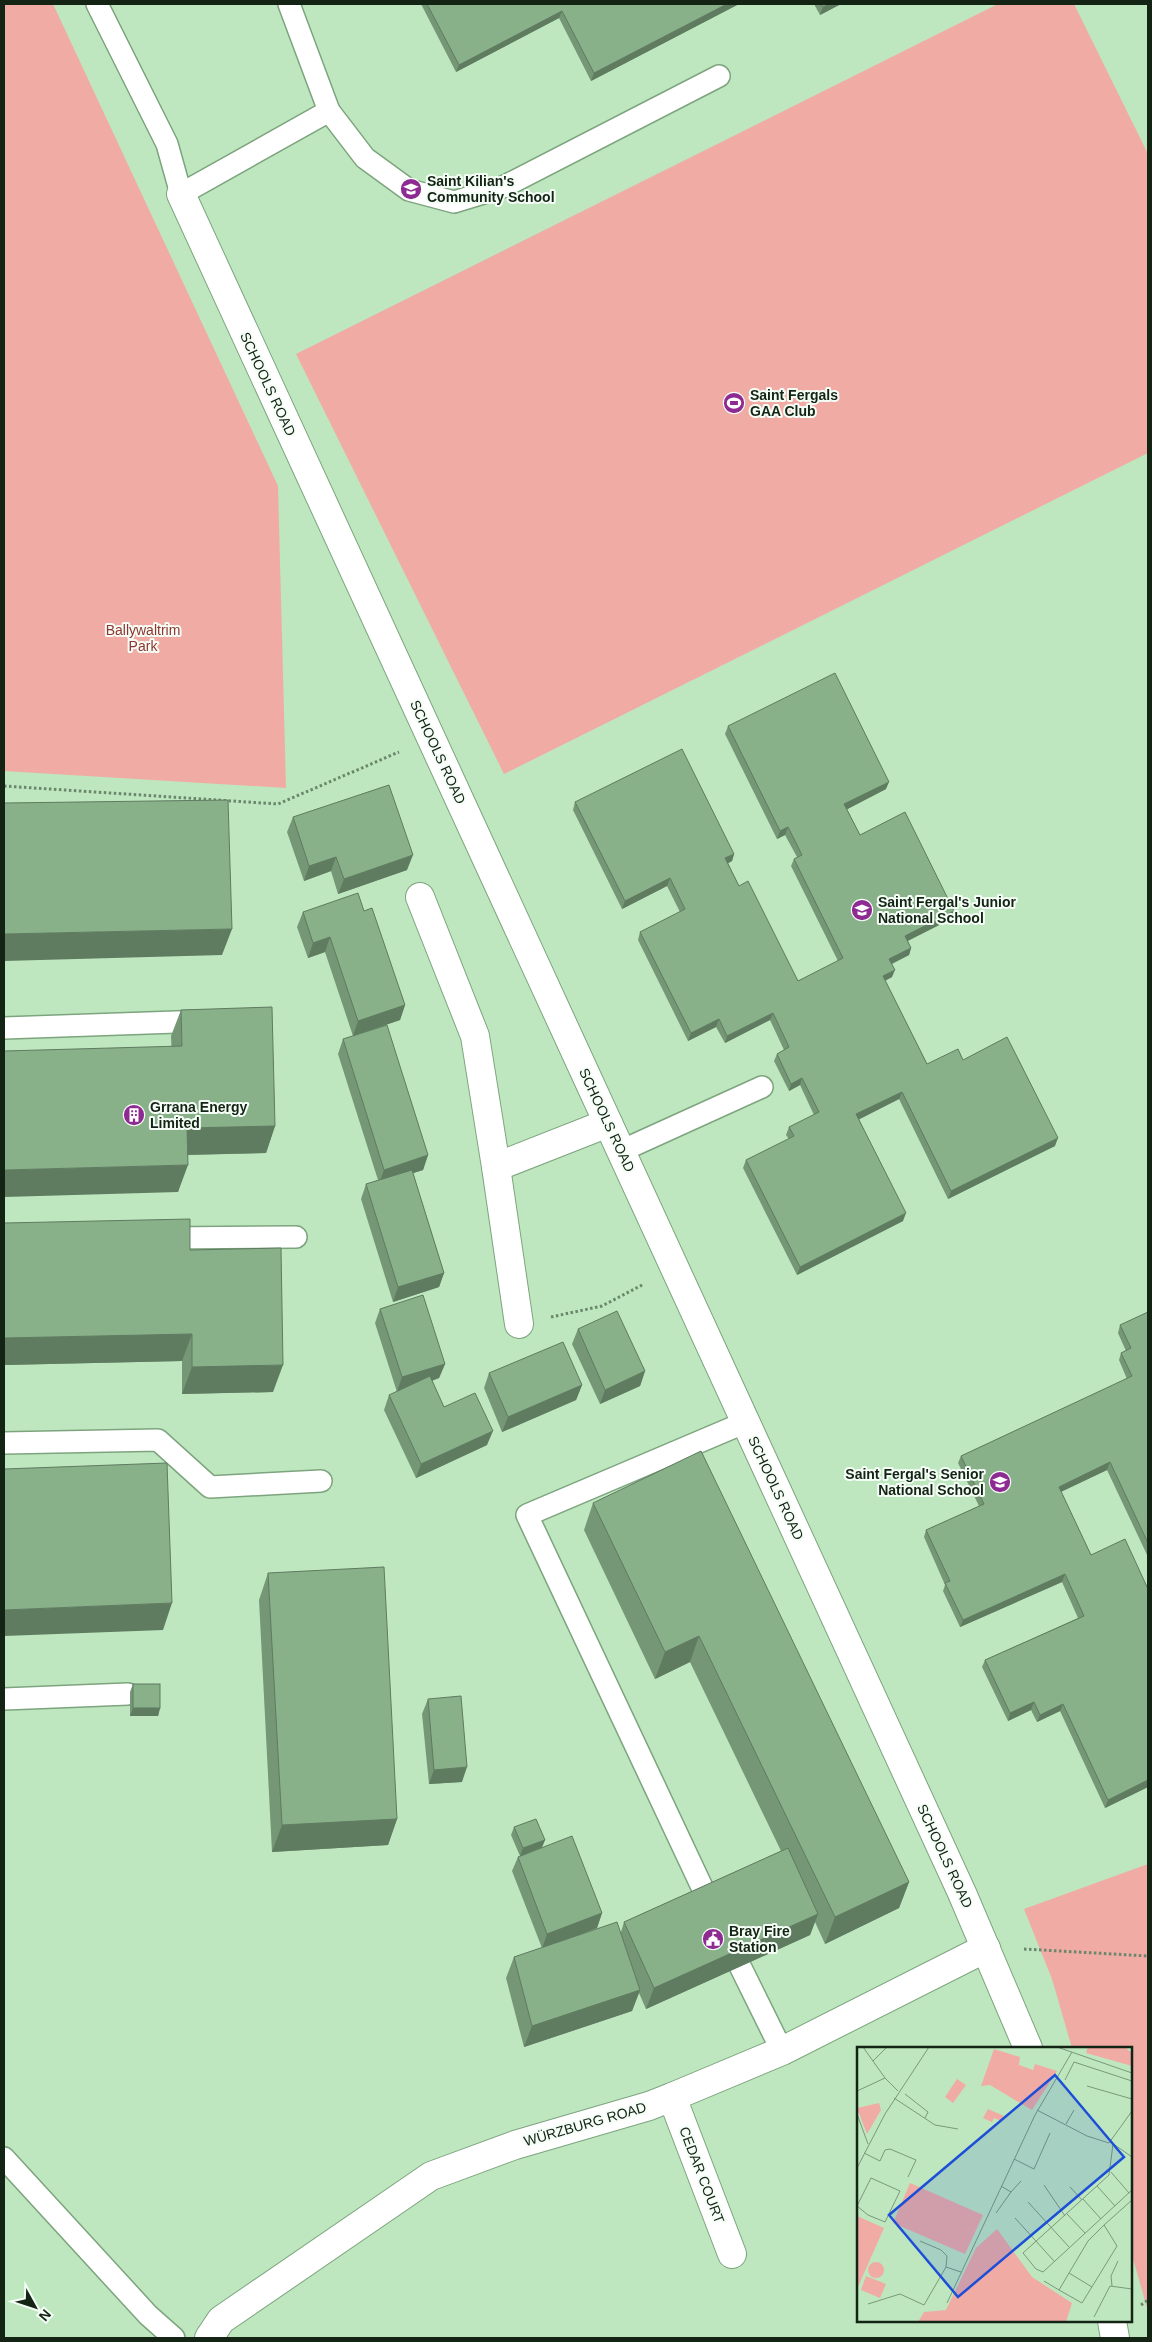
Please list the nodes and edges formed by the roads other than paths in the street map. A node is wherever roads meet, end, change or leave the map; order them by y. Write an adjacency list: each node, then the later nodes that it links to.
1 (97, 4): 5 (lane)
2 (289, 4): 4 (lane)
3 (719, 76): 4 (lane)
4 (328, 112): 5 (lane)
5 (181, 194): 10 (street, SCHOOLS ROAD)
6 (420, 898): 12 (street)
7 (226, 1020): 8 (lane)
8 (4, 1028)
9 (762, 1087): 11 (lane)
10 (608, 1123): 11 (street, SCHOOLS ROAD); 12 (street)
11 (621, 1151): 16 (street, SCHOOLS ROAD)
12 (496, 1167): 15 (street)
13 (296, 1236): 14 (lane)
14 (140, 1239)
15 (519, 1324)
16 (746, 1422): 21 (lane); 22 (street, SCHOOLS ROAD)
17 (4, 1443): 18 (lane)
18 (321, 1481)
19 (128, 1694): 20 (lane)
20 (4, 1699)
21 (709, 1902)
22 (986, 1948): 24 (street, SCHOOLS ROAD); 25 (street, WÜRZBURG ROAD)
23 (740, 1966): 25 (lane)
24 (1028, 2047)
25 (782, 2051): 26 (street, WÜRZBURG ROAD)
26 (672, 2097): 28 (street, CEDAR COURT); 31 (street, WÜRZBURG ROAD)
27 (4, 2158): 30 (lane)
28 (732, 2254)
29 (1112, 2322): 32 (street)
30 (174, 2338)
31 (209, 2338)
32 (1115, 2338)

